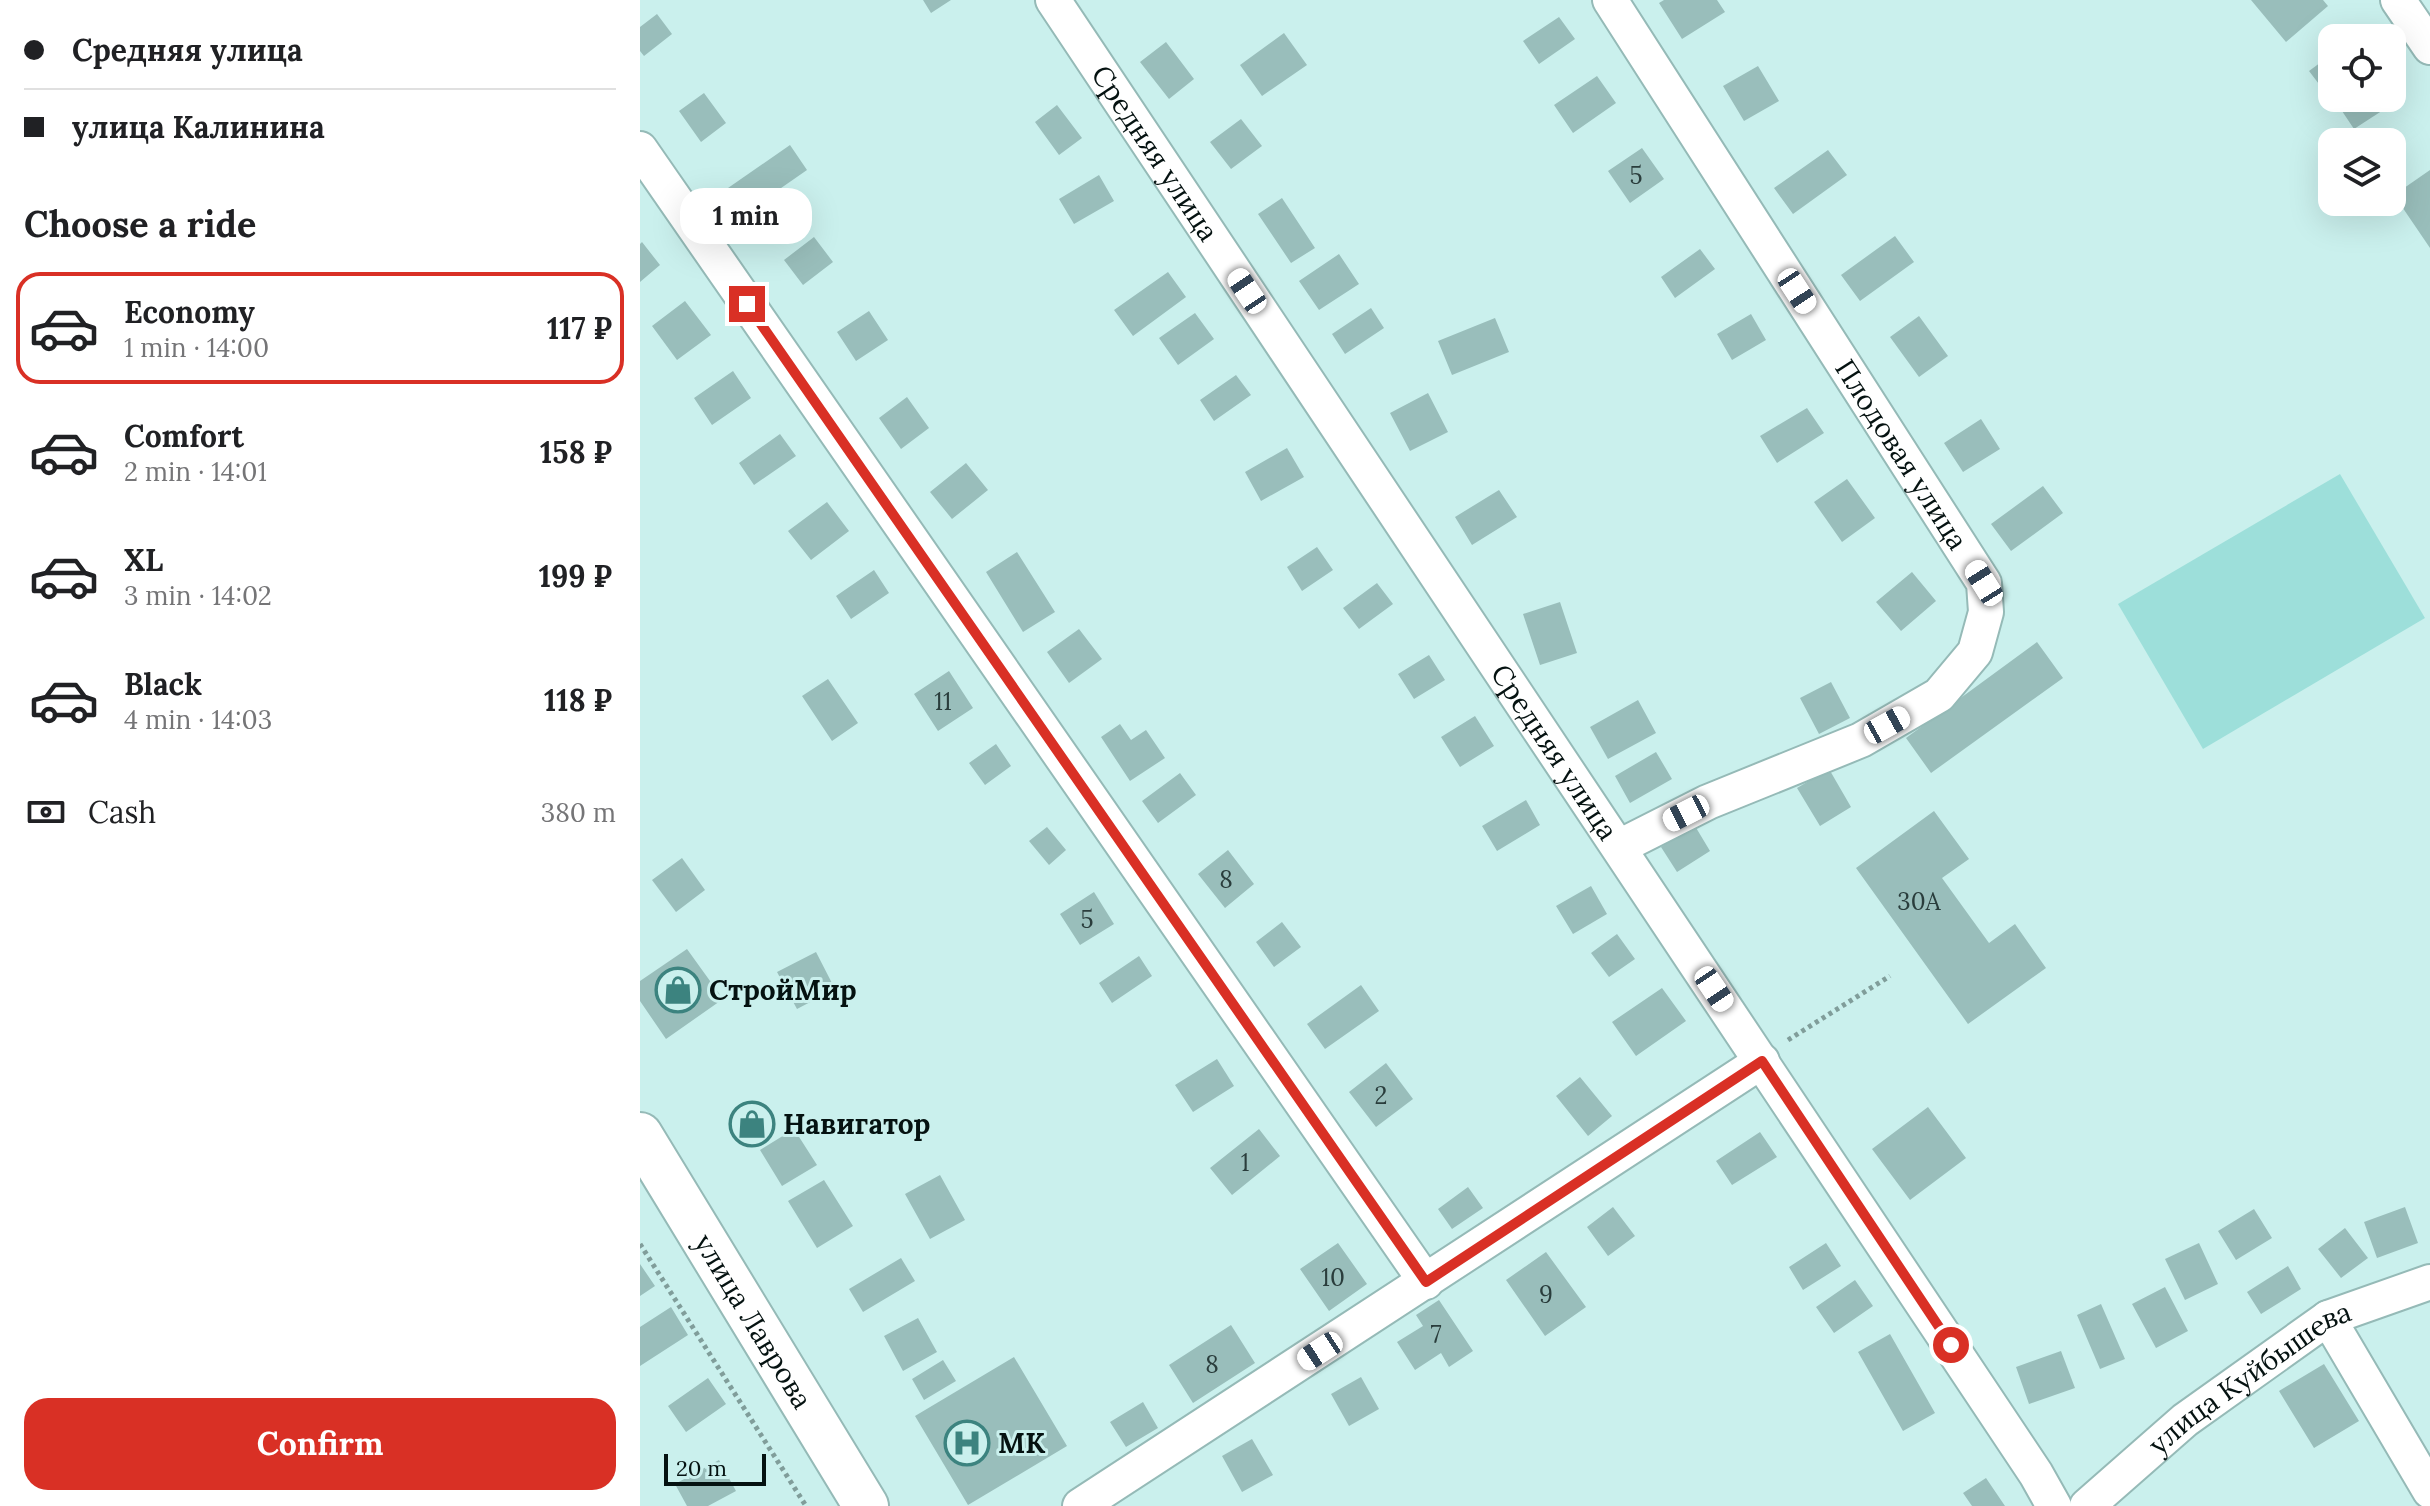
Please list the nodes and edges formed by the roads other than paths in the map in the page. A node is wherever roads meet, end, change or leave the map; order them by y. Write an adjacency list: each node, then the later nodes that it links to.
1 (1053, 0): 6 (street, Средняя улица)
2 (1610, 0): 6 (street, Плодовая улица)
3 (2398, 0): 4 (street)
4 (2430, 47)
5 (640, 149): 9 (street)
6 (1619, 847): 7 (street, Средняя улица)
7 (1762, 1061): 9 (street); 15 (street, Средняя улица)
8 (640, 1135): 13 (main road, улица Лаврова)
9 (1426, 1282): 14 (street)
10 (2430, 1282): 11 (street, улица Куйбышева)
11 (2328, 1318): 12 (street); 16 (street, улица Куйбышева)
12 (2430, 1491)
13 (866, 1506)
14 (1080, 1506)
15 (2054, 1506)
16 (2087, 1506)

